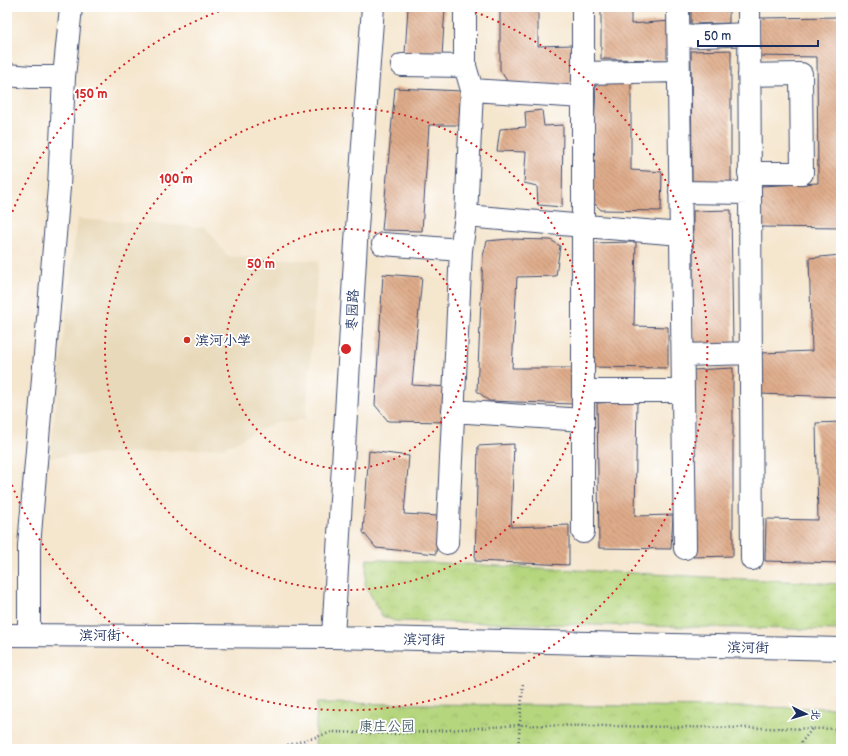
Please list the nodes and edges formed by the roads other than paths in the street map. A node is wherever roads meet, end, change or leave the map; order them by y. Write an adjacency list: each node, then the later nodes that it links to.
1 (71, 7): 15 (street)
2 (373, 7): 37 (street, 枣园路)
3 (465, 7): 10 (street)
4 (583, 7): 12 (street)
5 (678, 7): 8 (street)
6 (749, 7): 7 (street)
7 (749, 34): 8 (street); 14 (street)
8 (679, 37): 11 (street)
9 (402, 65): 10 (street)
10 (465, 66): 16 (street)
11 (679, 71): 12 (street); 19 (street)
12 (583, 73): 17 (street)
13 (7, 75): 15 (street)
14 (749, 75): 18 (street); 18 (street)
15 (64, 77): 36 (street)
16 (472, 90): 17 (street); 20 (street)
17 (583, 97): 21 (street)
18 (749, 183): 19 (street); 25 (street)
19 (680, 192): 22 (street)
20 (466, 216): 21 (street); 24 (street)
21 (583, 226): 22 (street); 27 (street)
22 (681, 234): 26 (street)
23 (383, 244): 24 (street)
24 (461, 250): 29 (street)
25 (750, 353): 26 (street); 34 (street)
26 (682, 355): 28 (street)
27 (583, 391): 28 (street); 30 (street)
28 (683, 392): 33 (street)
29 (453, 411): 30 (street); 32 (street)
30 (583, 420): 31 (street)
31 (583, 532)
32 (447, 543)
33 (685, 548)
34 (752, 559)
35 (7, 634): 36 (street, 滨河街)
36 (29, 635): 37 (street, 滨河街)
37 (333, 637): 38 (street, 滨河街)
38 (841, 649)

